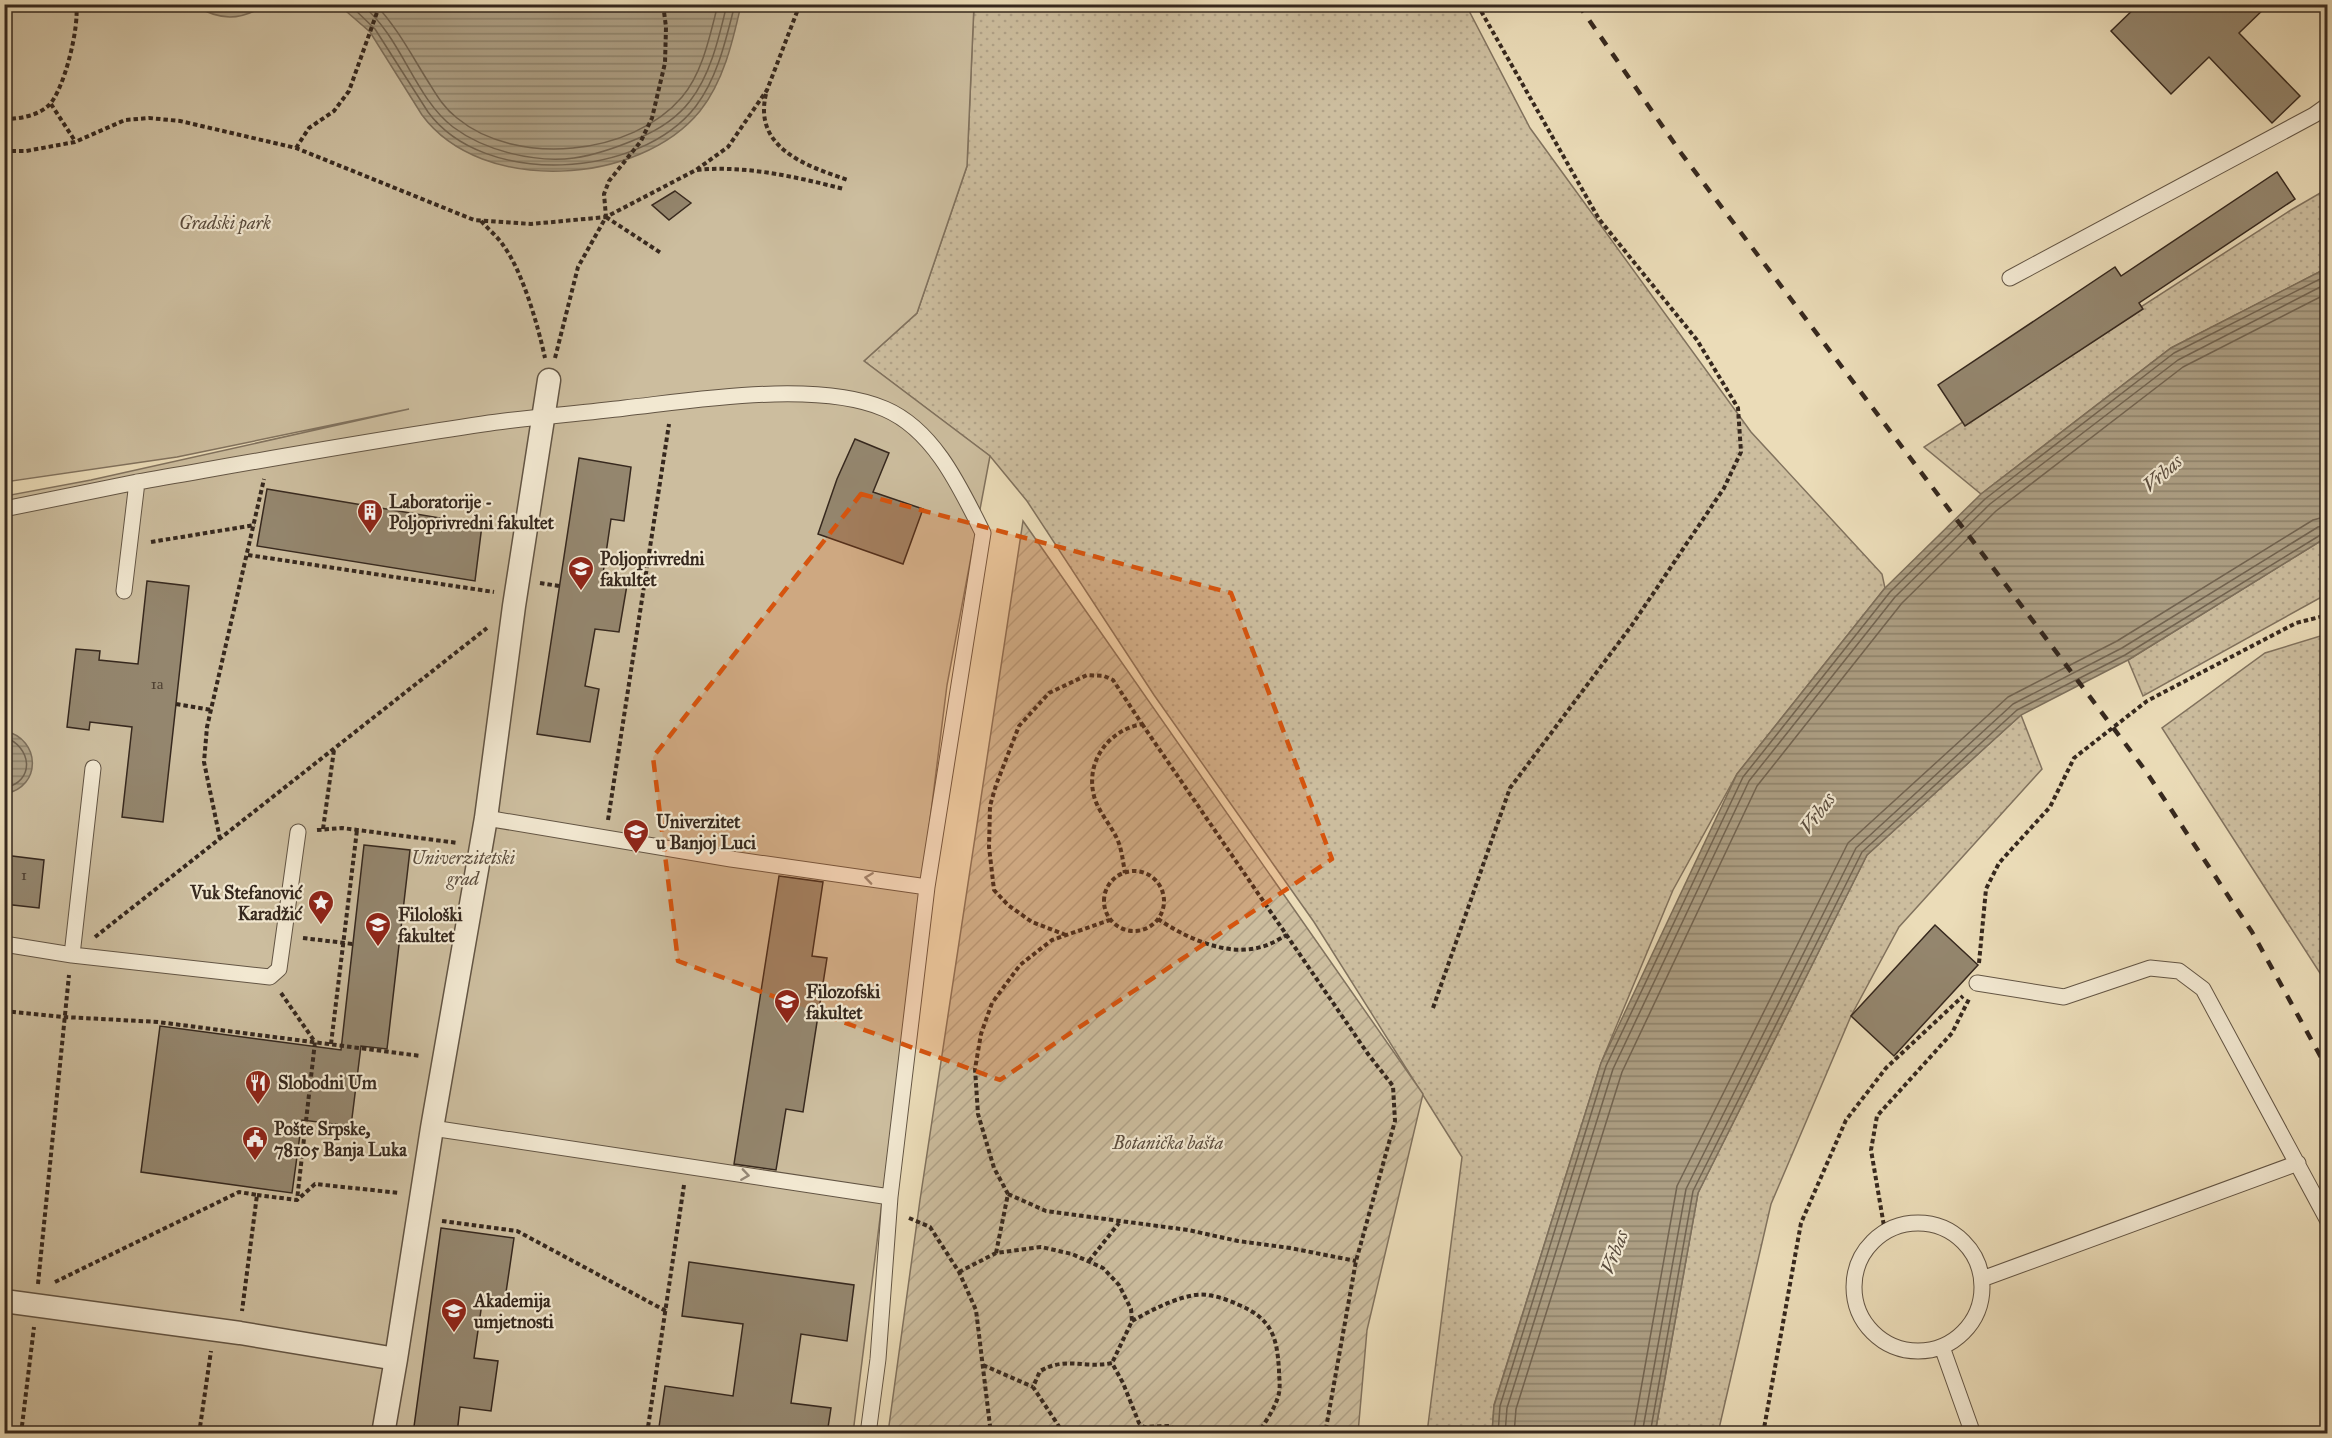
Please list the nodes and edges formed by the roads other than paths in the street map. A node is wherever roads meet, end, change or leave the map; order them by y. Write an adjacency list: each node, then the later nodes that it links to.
1 (2328, 105): 2 (lane)
2 (2010, 278)
3 (549, 380): 4 (street)
4 (543, 418): 5 (lane); 9 (street); 11 (lane)
5 (137, 482): 6 (lane); 7 (lane)
6 (4, 509)
7 (124, 591)
8 (93, 768): 13 (lane)
9 (486, 818): 11 (lane, one-way to 9); 15 (street)
10 (298, 832): 13 (lane)
11 (927, 887): 17 (lane)
12 (4, 944): 13 (lane)
13 (72, 955)
14 (1977, 983): 16 (lane)
15 (432, 1128): 17 (lane, one-way to 17); 22 (street)
16 (2298, 1163): 18 (lane); 19 (lane)
17 (890, 1203): 24 (lane)
18 (2328, 1221)
19 (1982, 1279): 21 (lane); 21 (lane)
20 (4, 1301): 22 (street)
21 (1942, 1347): 25 (lane)
22 (396, 1359): 23 (street)
23 (383, 1434)
24 (868, 1434)
25 (1973, 1434)

